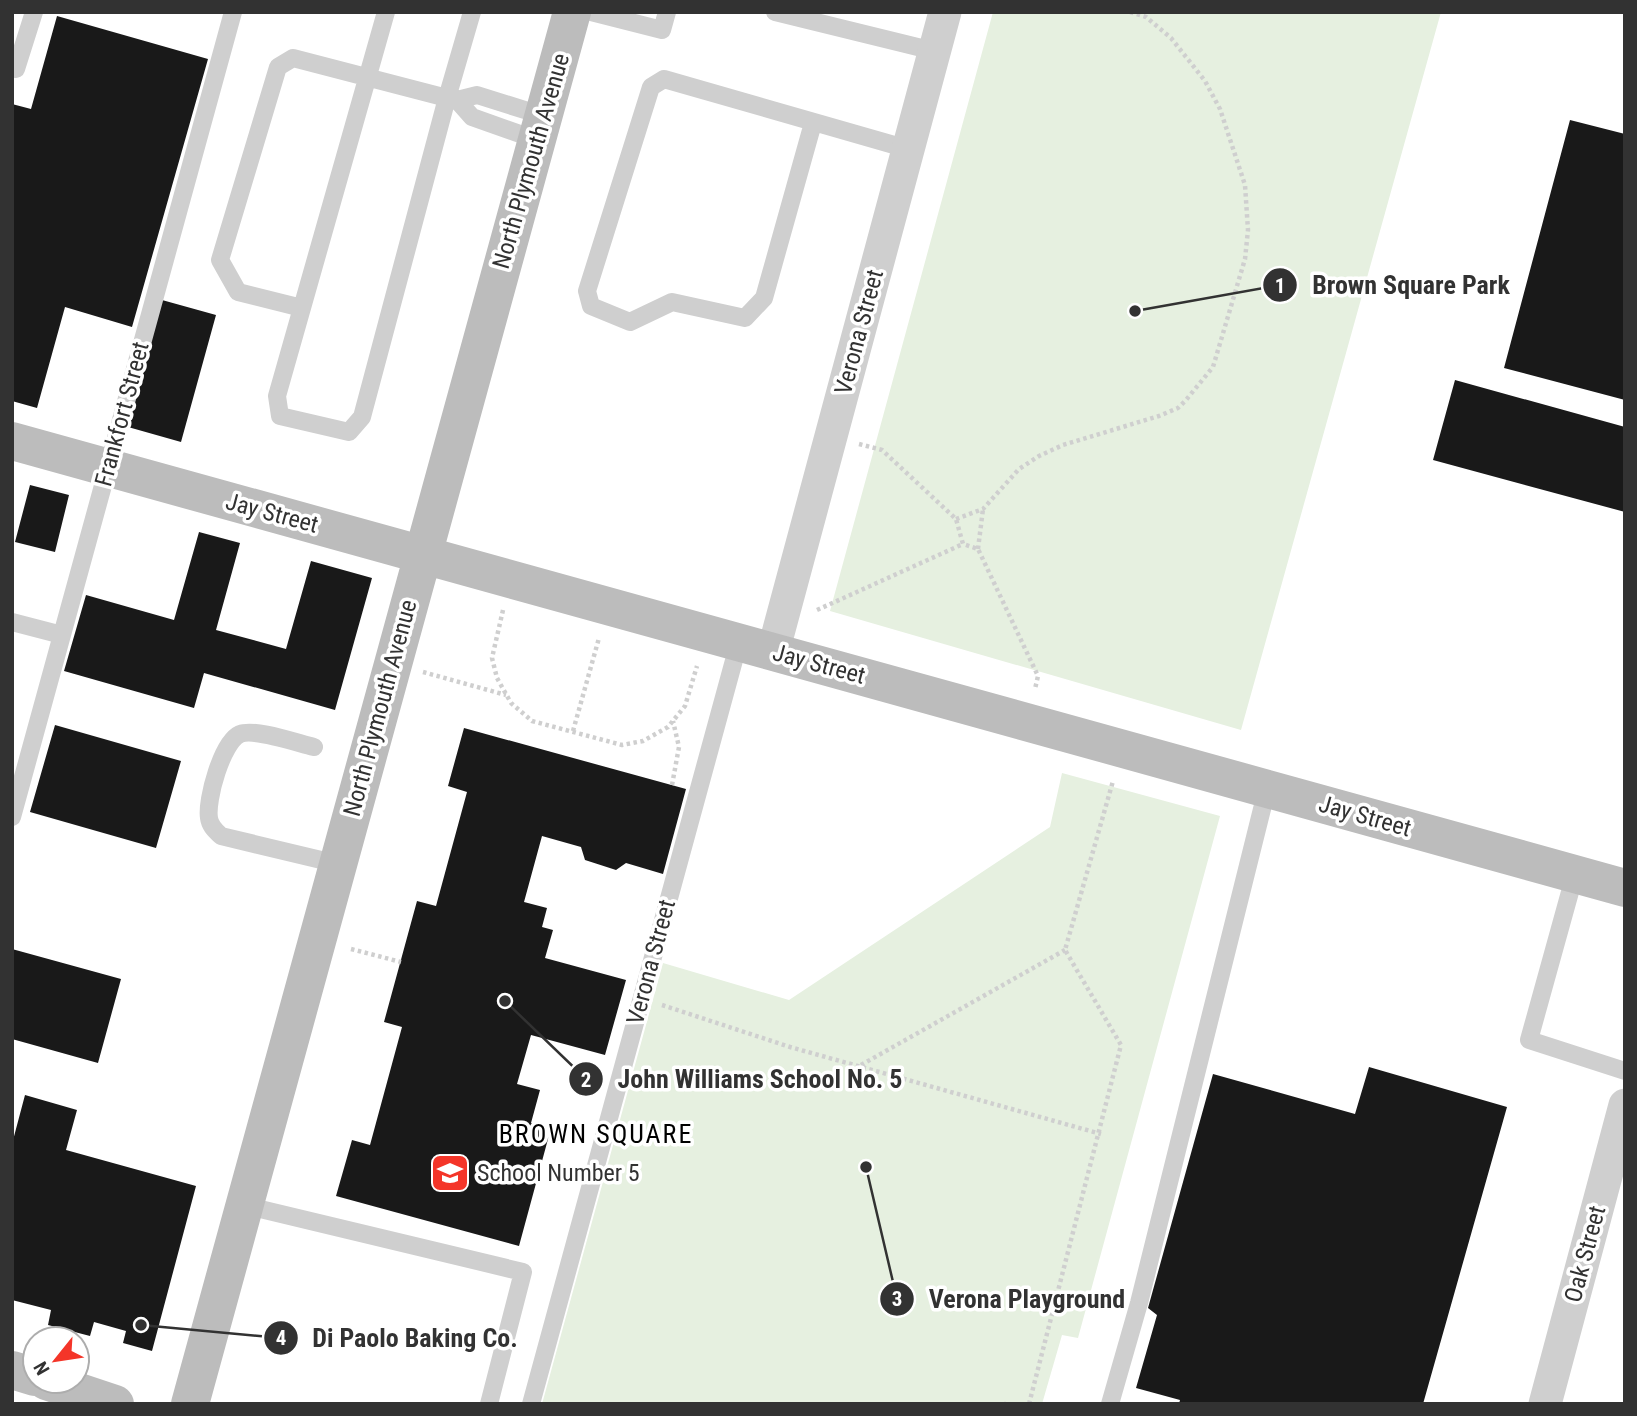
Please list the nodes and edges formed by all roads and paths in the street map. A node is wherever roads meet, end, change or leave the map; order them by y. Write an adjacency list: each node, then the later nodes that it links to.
1 (34, 12): 13 (lane)
2 (233, 12): 22 (lane, Frankfort Street)
3 (386, 12): 14 (lane)
4 (472, 12): 15 (lane)
5 (572, 12): 17 (street, North Plymouth Avenue)
6 (591, 12): 7 (lane)
7 (667, 12)
8 (775, 12): 12 (lane)
9 (945, 12): 12 (street, Verona Street)
10 (1130, 12): 11 (path)
11 (1146, 15): 23 (path)
12 (934, 51): 18 (street, Verona Street)
13 (12, 68)
14 (368, 79): 15 (lane); 19 (lane); 19 (lane)
15 (452, 99): 17 (lane); 17 (lane); 19 (lane)
16 (813, 123): 16 (lane); 18 (lane)
17 (540, 128): 27 (street, North Plymouth Avenue)
18 (908, 149): 20 (street, Verona Street)
19 (302, 308)
20 (831, 436): 24 (path); 33 (street, Verona Street)
21 (12, 441): 22 (street, Jay Street)
22 (108, 467): 27 (street, Jay Street); 32 (lane, Frankfort Street)
23 (983, 509): 24 (path); 26 (path)
24 (956, 519): 25 (path)
25 (963, 544): 26 (path); 30 (path)
26 (978, 550): 37 (path)
27 (422, 554): 28 (street, Jay Street); 34 (street, North Plymouth Avenue)
28 (510, 578): 29 (street, Jay Street); 35 (path)
29 (608, 606): 33 (street, Jay Street); 38 (path)
30 (813, 611)
31 (12, 622): 32 (lane)
32 (62, 635): 43 (lane, Frankfort Street)
33 (740, 642): 36 (path); 37 (street, Jay Street); 50 (lane, Verona Street)
34 (392, 663): 35 (path); 44 (street, North Plymouth Avenue)
35 (506, 695): 38 (path)
36 (673, 721): 38 (path); 41 (path)
37 (1028, 722): 40 (street, Jay Street)
38 (573, 732)
39 (314, 747): 44 (lane)
40 (1122, 748): 42 (street, Jay Street); 48 (path)
41 (672, 785)
42 (1267, 789): 45 (street, Jay Street); 62 (lane)
43 (12, 817)
44 (338, 864): 47 (street, North Plymouth Avenue)
45 (1575, 874): 46 (street, Jay Street); 52 (lane)
46 (1625, 888)
47 (316, 941): 49 (path); 55 (street, North Plymouth Avenue)
48 (1065, 950): 51 (path); 54 (path)
49 (401, 961)
50 (641, 999): 51 (path); 60 (lane, Verona Street)
51 (860, 1065): 54 (path)
52 (1625, 1071)
53 (1625, 1105): 63 (street, Oak Street)
54 (1101, 1134): 61 (path)
55 (244, 1205): 58 (street, North Plymouth Avenue); 59 (lane)
56 (88, 1395): 57 (street)
57 (115, 1404)
58 (190, 1404)
59 (489, 1404)
60 (531, 1404)
61 (1029, 1404)
62 (1110, 1404)
63 (1545, 1404)

